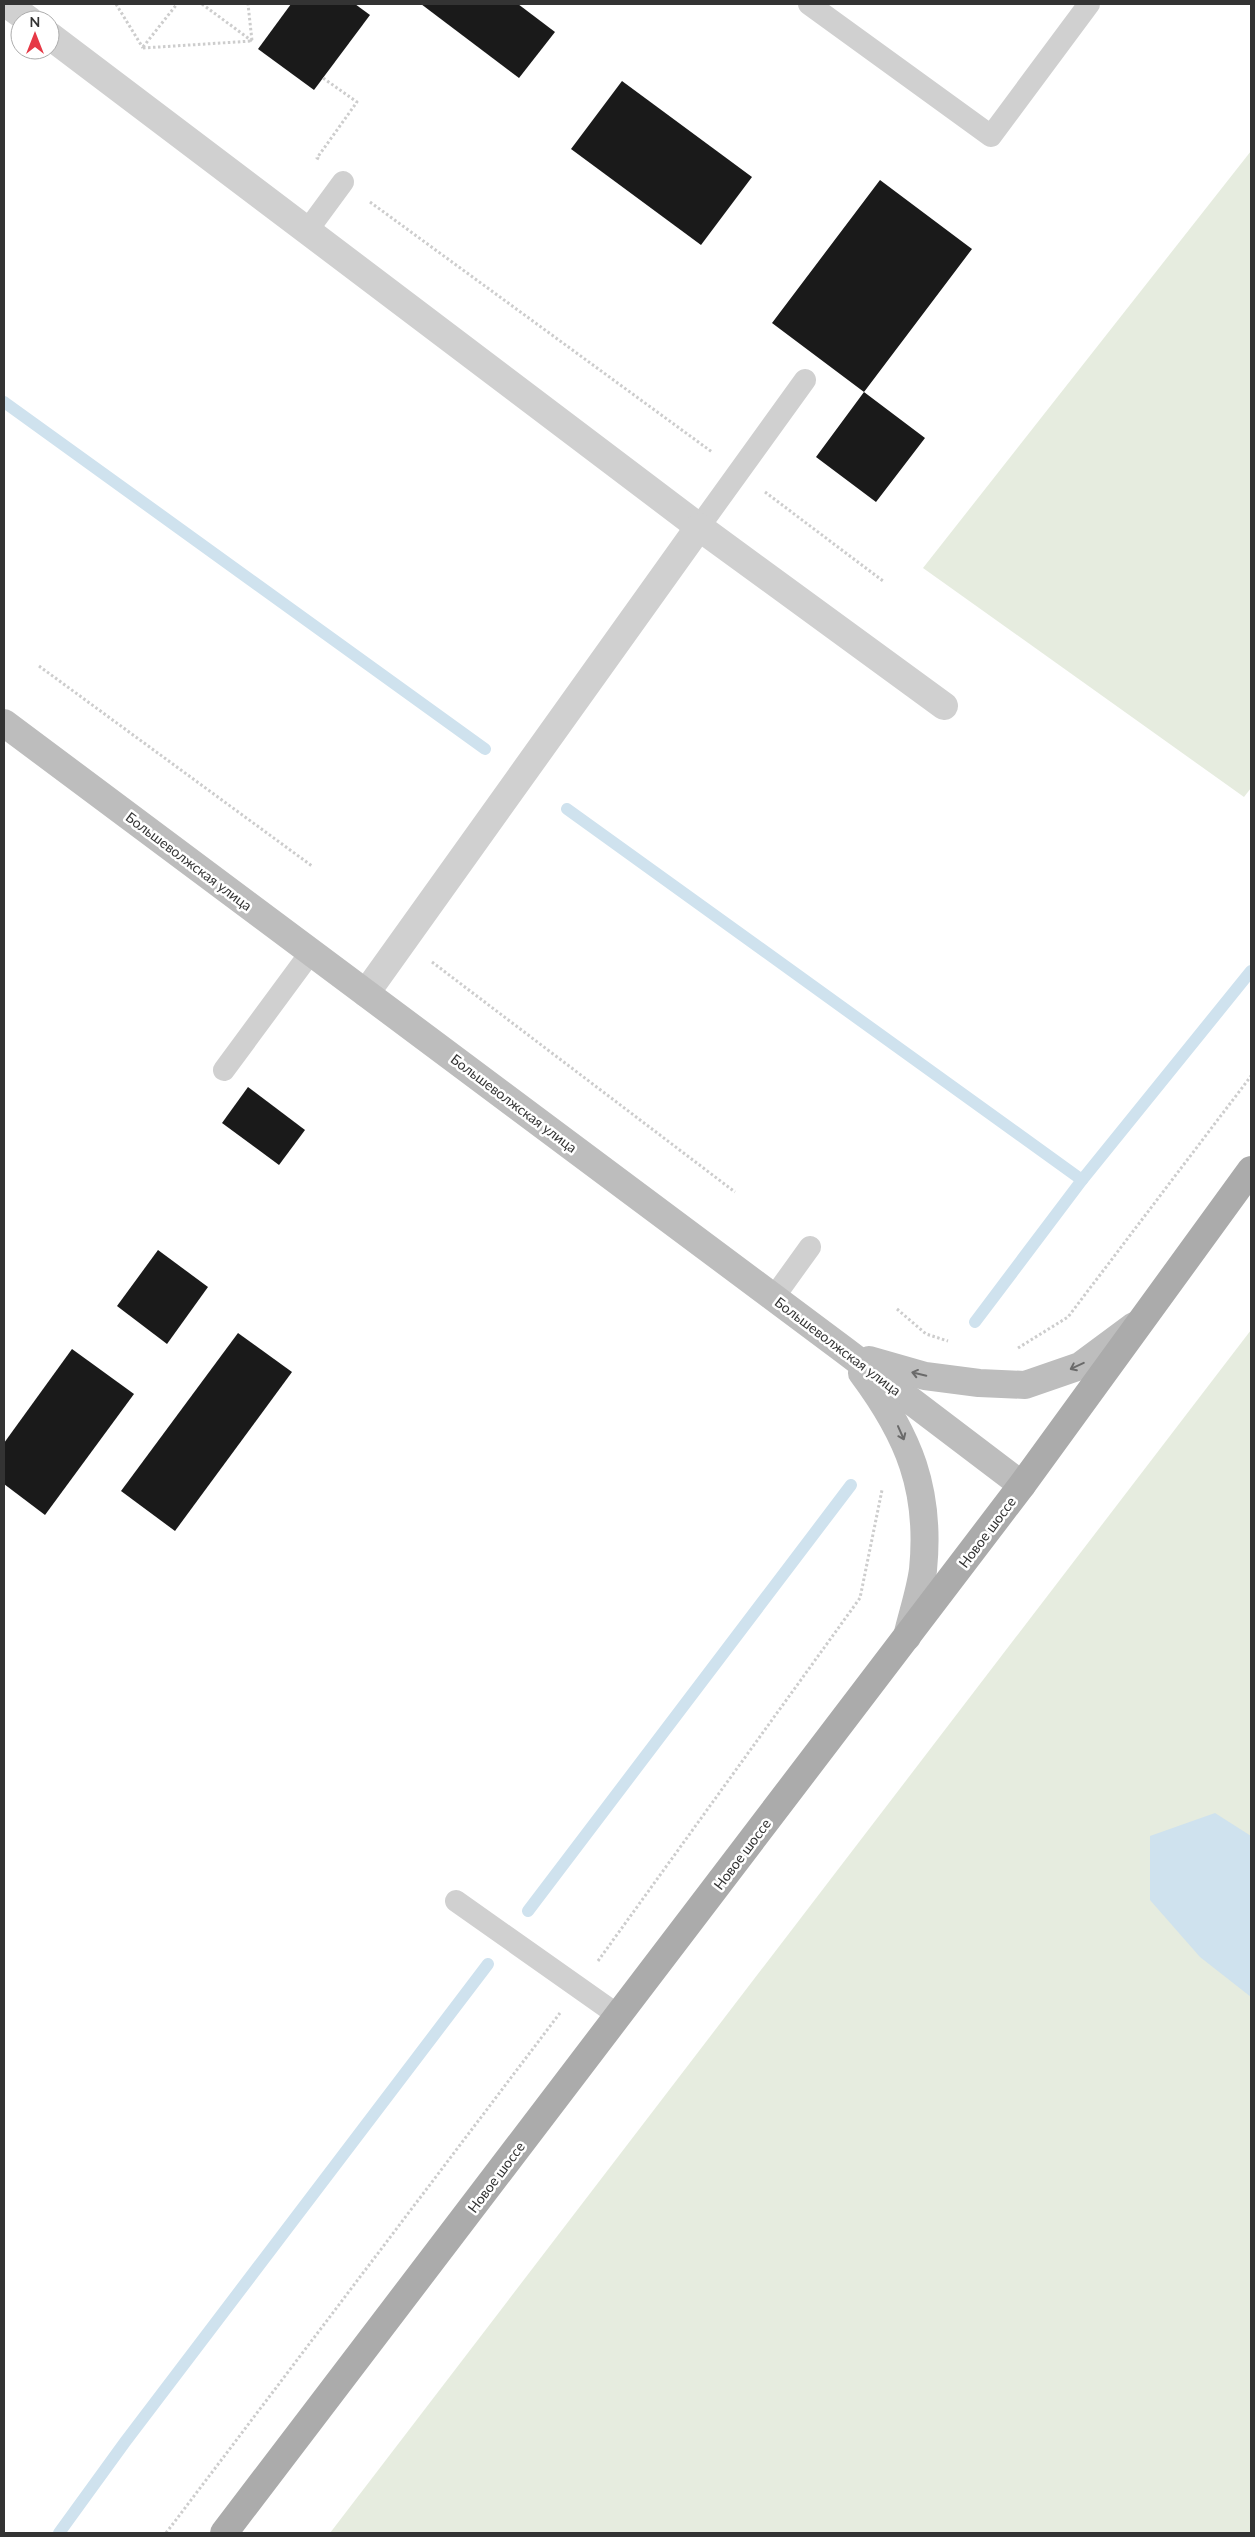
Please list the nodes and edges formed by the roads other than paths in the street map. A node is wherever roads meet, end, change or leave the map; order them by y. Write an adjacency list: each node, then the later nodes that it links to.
1 (808, 4): 2 (lane)
2 (1090, 4)
3 (60, 44): 5 (street)
4 (343, 182): 5 (lane)
5 (307, 231): 7 (street)
6 (805, 380): 7 (lane)
7 (699, 527): 8 (street); 11 (street)
8 (944, 706)
9 (4, 723): 10 (main road, Большеволжская улица)
10 (311, 952): 11 (main road, Большеволжская улица); 12 (lane)
11 (366, 993): 15 (main road, Большеволжская улица)
12 (224, 1070)
13 (1251, 1170): 16 (main road, Новое шоссе)
14 (810, 1247): 15 (lane)
15 (774, 1297): 17 (main road, Большеволжская улица)
16 (1146, 1318): 17 (main road, one-way to 17); 18 (main road, Новое шоссе)
17 (844, 1350): 18 (main road, Большеволжская улица); 19 (main road, one-way to 19)
18 (1022, 1485): 19 (main road, Новое шоссе)
19 (908, 1637): 21 (main road, Новое шоссе)
20 (456, 1901): 21 (lane)
21 (618, 2016): 22 (main road, Новое шоссе)
22 (224, 2533)

